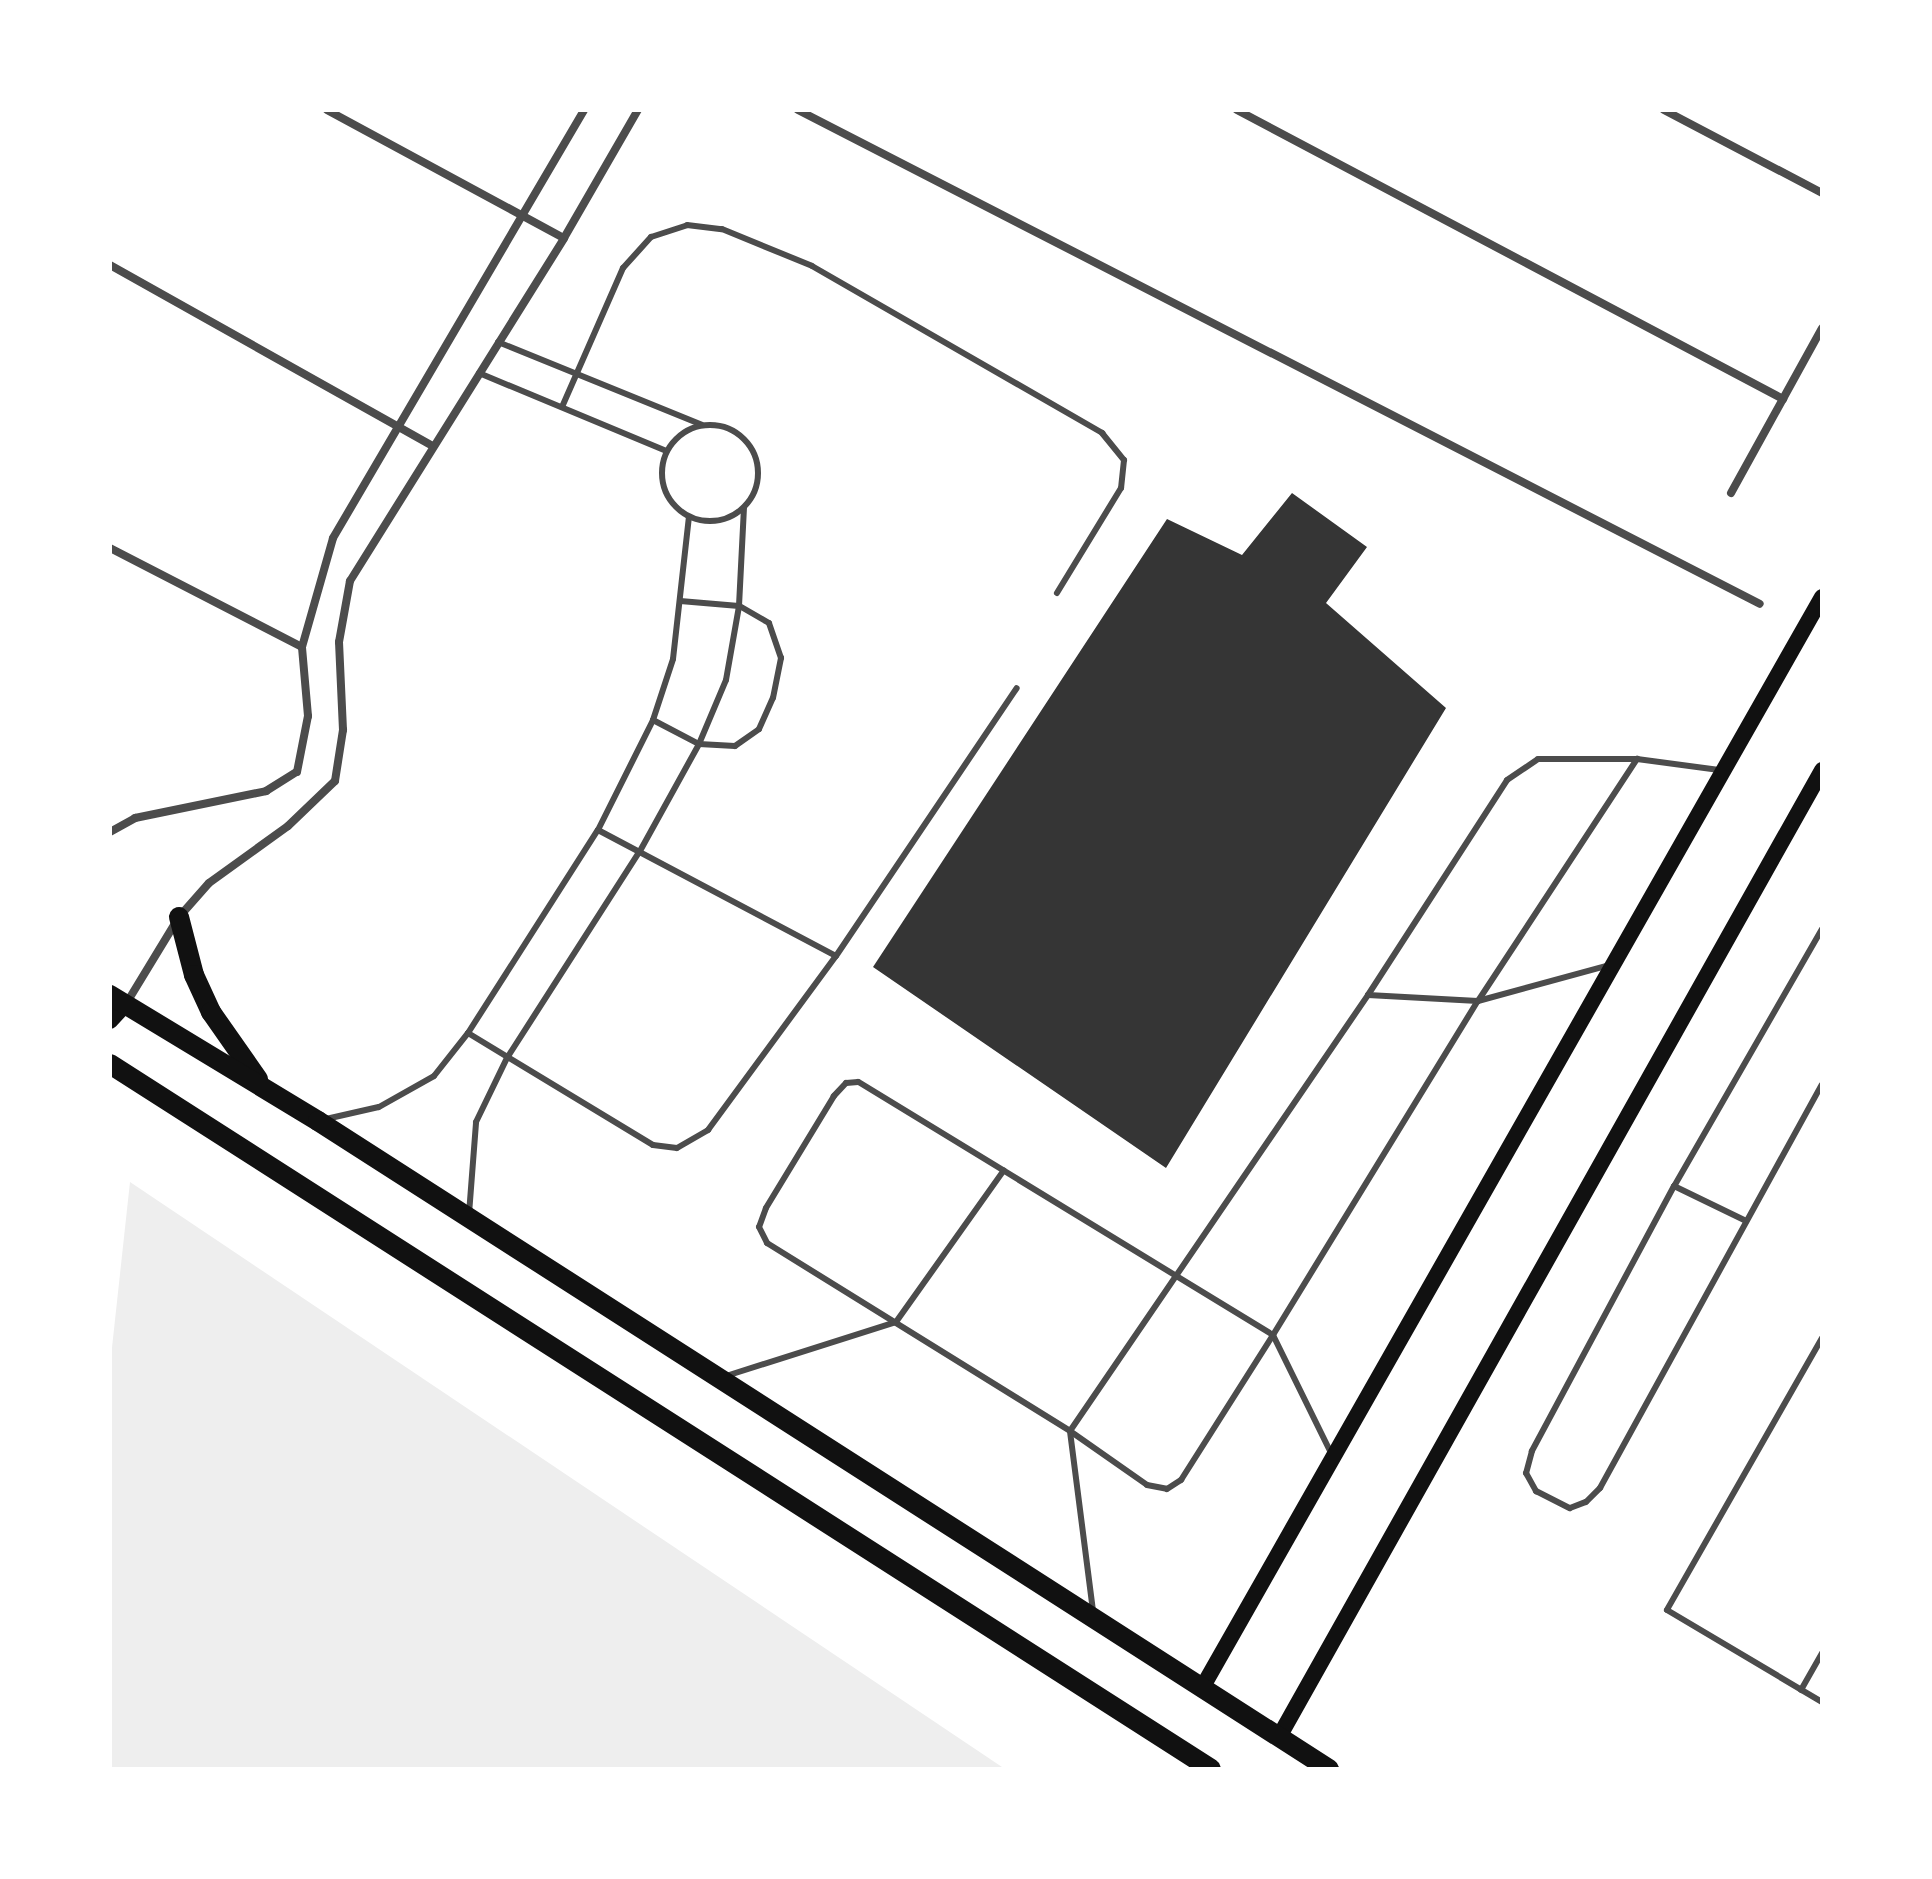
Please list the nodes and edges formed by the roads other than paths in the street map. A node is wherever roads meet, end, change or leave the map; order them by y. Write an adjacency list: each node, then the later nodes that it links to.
1 (327, 110): 8 (street)
2 (584, 110): 8 (street)
3 (638, 110): 9 (street)
4 (798, 110): 28 (street)
5 (1237, 110): 15 (street)
6 (1664, 110): 7 (street)
7 (1822, 193)
8 (522, 215): 9 (street); 18 (street)
9 (564, 238): 12 (street)
10 (110, 265): 18 (street)
11 (1822, 328): 15 (street)
12 (498, 342): 13 (lane); 14 (street)
13 (574, 372): 16 (lane); 17 (lane); 25 (lane)
14 (479, 373): 16 (lane); 19 (street)
15 (1783, 399): 21 (street)
16 (562, 407): 20 (lane)
17 (702, 425): 20 (lane); 22 (lane)
18 (396, 426): 19 (street); 30 (street)
19 (433, 446): 40 (street)
20 (666, 451): 23 (lane)
21 (1731, 493)
22 (744, 508): 23 (lane); 29 (lane)
23 (689, 517): 27 (lane)
24 (110, 548): 30 (street)
25 (1057, 593)
26 (1822, 597): 36 (main road)
27 (680, 601): 29 (lane); 32 (lane)
28 (1760, 604)
29 (739, 606): 33 (lane); 33 (lane)
30 (302, 647): 38 (street)
31 (1017, 688): 42 (lane)
32 (653, 720): 33 (lane); 37 (lane)
33 (699, 744): 39 (lane)
34 (1637, 759): 36 (lane); 44 (lane); 46 (lane)
35 (1822, 770): 70 (main road)
36 (1723, 771): 43 (main road)
37 (598, 830): 39 (lane); 48 (lane)
38 (110, 832)
39 (640, 851): 42 (lane); 49 (lane)
40 (179, 917): 45 (street); 52 (main road)
41 (1822, 929): 55 (lane)
42 (836, 956): 49 (lane)
43 (1613, 965): 46 (lane); 64 (main road)
44 (1368, 995): 46 (lane); 58 (lane)
45 (118, 1000): 47 (main road); 52 (main road)
46 (1478, 1001): 60 (lane)
47 (110, 1021)
48 (468, 1033): 49 (lane); 53 (lane)
49 (507, 1058): 56 (lane)
50 (110, 1064): 71 (main road)
51 (1822, 1085): 57 (lane)
52 (263, 1086): 53 (main road)
53 (318, 1121): 56 (main road)
54 (1004, 1170): 58 (lane); 59 (lane); 59 (lane)
55 (1674, 1186): 57 (lane); 57 (lane)
56 (468, 1217): 62 (main road)
57 (1744, 1220)
58 (1176, 1276): 60 (lane); 63 (lane)
59 (896, 1322): 62 (lane); 63 (lane)
60 (1273, 1335): 63 (lane); 64 (lane)
61 (1822, 1338): 68 (lane)
62 (719, 1379): 65 (main road)
63 (1070, 1431): 65 (lane)
64 (1333, 1457): 67 (main road)
65 (1094, 1619): 67 (main road)
66 (1822, 1653): 68 (lane)
67 (1202, 1688): 70 (main road)
68 (1801, 1690): 69 (lane)
69 (1822, 1702)
70 (1279, 1737): 72 (main road)
71 (1211, 1769)
72 (1329, 1769)

